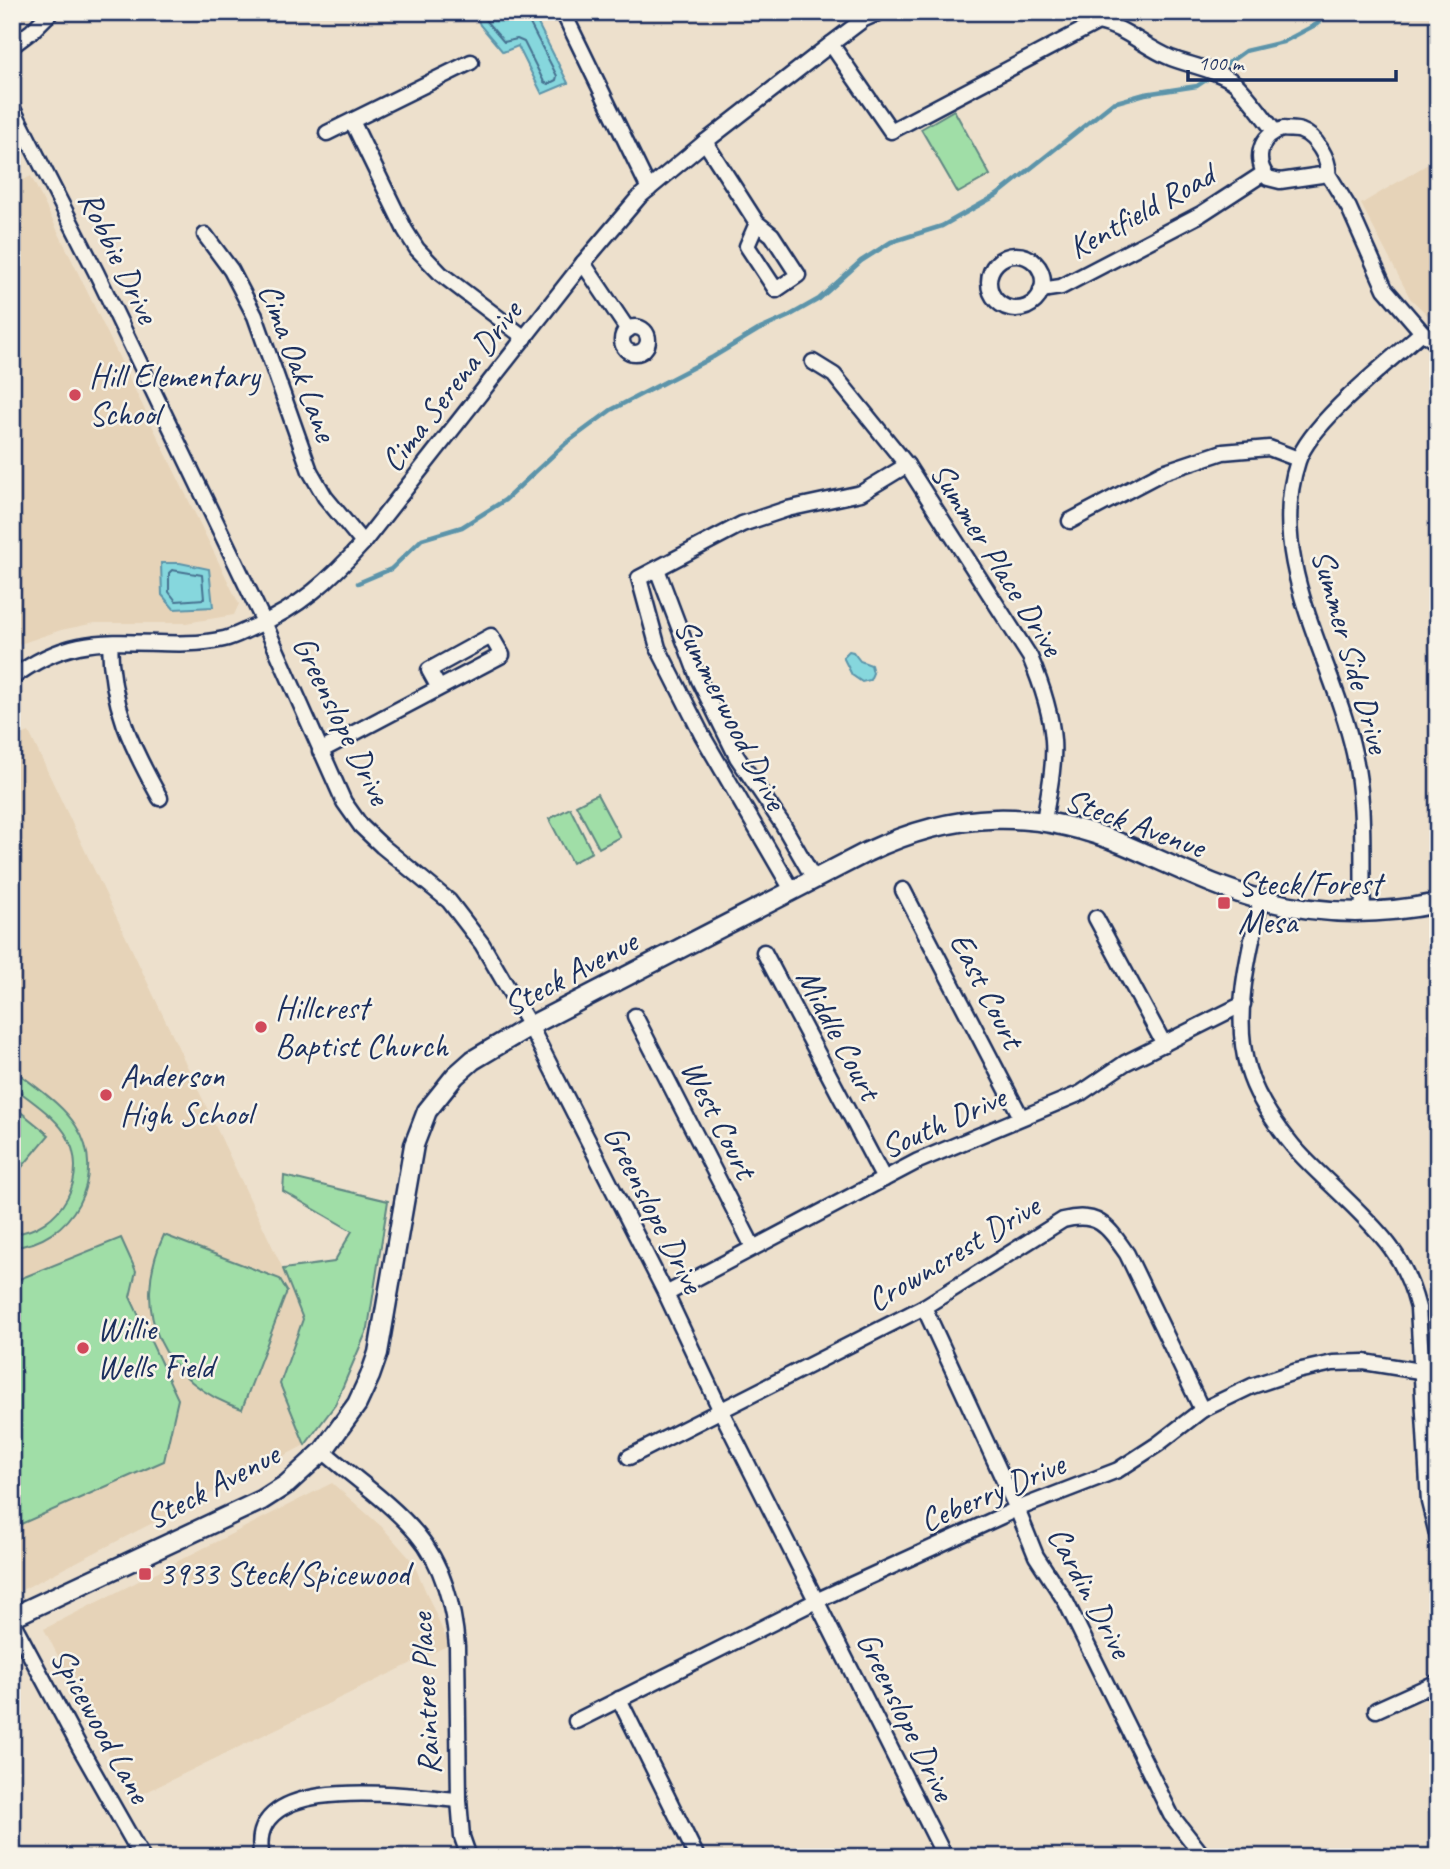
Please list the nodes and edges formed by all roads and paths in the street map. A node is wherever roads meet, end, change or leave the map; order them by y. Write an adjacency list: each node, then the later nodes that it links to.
1 (51, 12): 5 (street)
2 (563, 12): 14 (street)
3 (880, 12): 4 (street, Cima Serena Drive)
4 (831, 44): 9 (street); 11 (street, Cima Serena Drive)
5 (12, 46)
6 (471, 62): 8 (street)
7 (12, 107): 29 (street, Robbie Drive)
8 (352, 121): 10 (street); 21 (street)
9 (1271, 127): 12 (street); 13 (street)
10 (327, 133)
11 (705, 142): 14 (street, Cima Serena Drive); 15 (street)
12 (1265, 173): 13 (street); 18 (street, Kentfield Road)
13 (1328, 174): 20 (street)
14 (649, 189): 17 (street, Cima Serena Drive)
15 (757, 223)
16 (205, 235): 27 (street, Cima Oak Lane)
17 (583, 263): 19 (street); 21 (street, Cima Serena Drive)
18 (1041, 290)
19 (628, 330)
20 (1422, 332): 22 (street); 24 (street, Summer Side Drive)
21 (525, 338): 27 (street, Cima Serena Drive)
22 (1438, 344)
23 (813, 362): 25 (street, Summer Place Drive)
24 (1298, 459): 26 (street); 41 (street, Summer Side Drive)
25 (907, 466): 28 (street); 35 (street, Summer Place Drive)
26 (1070, 521)
27 (363, 543): 29 (street, Cima Serena Drive)
28 (657, 569): 36 (street, Summerwood Drive); 37 (street, Summerwood Drive)
29 (264, 622): 30 (street, Cima Serena Drive); 33 (street, Greenslope Drive)
30 (110, 643): 31 (street, Cima Serena Drive); 34 (street)
31 (12, 678)
32 (439, 688): 32 (street); 33 (street)
33 (320, 751): 46 (street, Greenslope Drive)
34 (160, 798)
35 (1044, 821): 36 (street, Steck Avenue); 39 (street, Steck Avenue)
36 (814, 879): 37 (street, Steck Avenue)
37 (792, 890): 46 (street, Steck Avenue)
38 (903, 890): 48 (street, East Court)
39 (1261, 900): 41 (street, Steck Avenue); 44 (street)
40 (1438, 903): 41 (street, Steck Avenue)
41 (1363, 911)
42 (1096, 918): 47 (street)
43 (764, 952): 49 (street, Middle Court)
44 (1243, 1004): 47 (street, South Drive); 53 (street)
45 (635, 1016): 50 (street, West Court)
46 (530, 1026): 51 (street, Greenslope Drive); 56 (street, Steck Avenue)
47 (1164, 1044): 48 (street, South Drive)
48 (1021, 1117): 49 (street, South Drive)
49 (884, 1179): 50 (street, South Drive)
50 (753, 1247): 51 (street, South Drive)
51 (666, 1294): 55 (street, Greenslope Drive)
52 (924, 1307): 54 (street, Crowncrest Drive); 55 (street, Crowncrest Drive); 58 (street, Cardin Drive)
53 (1431, 1373): 54 (street, Ceberry Drive); 59 (street)
54 (1202, 1410): 58 (street, Ceberry Drive)
55 (721, 1411): 57 (street, Crowncrest Drive); 60 (street, Greenslope Drive)
56 (323, 1451): 61 (street, Steck Avenue); 66 (street, Raintree Place)
57 (629, 1457)
58 (1017, 1509): 60 (street, Ceberry Drive); 72 (street, Cardin Drive)
59 (1438, 1538)
60 (818, 1601): 63 (street, Ceberry Drive); 71 (street, Greenslope Drive)
61 (12, 1619): 67 (street, Spicewood Lane)
62 (1438, 1682): 64 (street)
63 (619, 1699): 65 (street, Ceberry Drive); 70 (street)
64 (1376, 1710)
65 (576, 1721)
66 (459, 1800): 68 (street); 69 (street, Raintree Place)
67 (142, 1857)
68 (262, 1857)
69 (469, 1857)
70 (697, 1857)
71 (945, 1857)
72 (1203, 1857)

